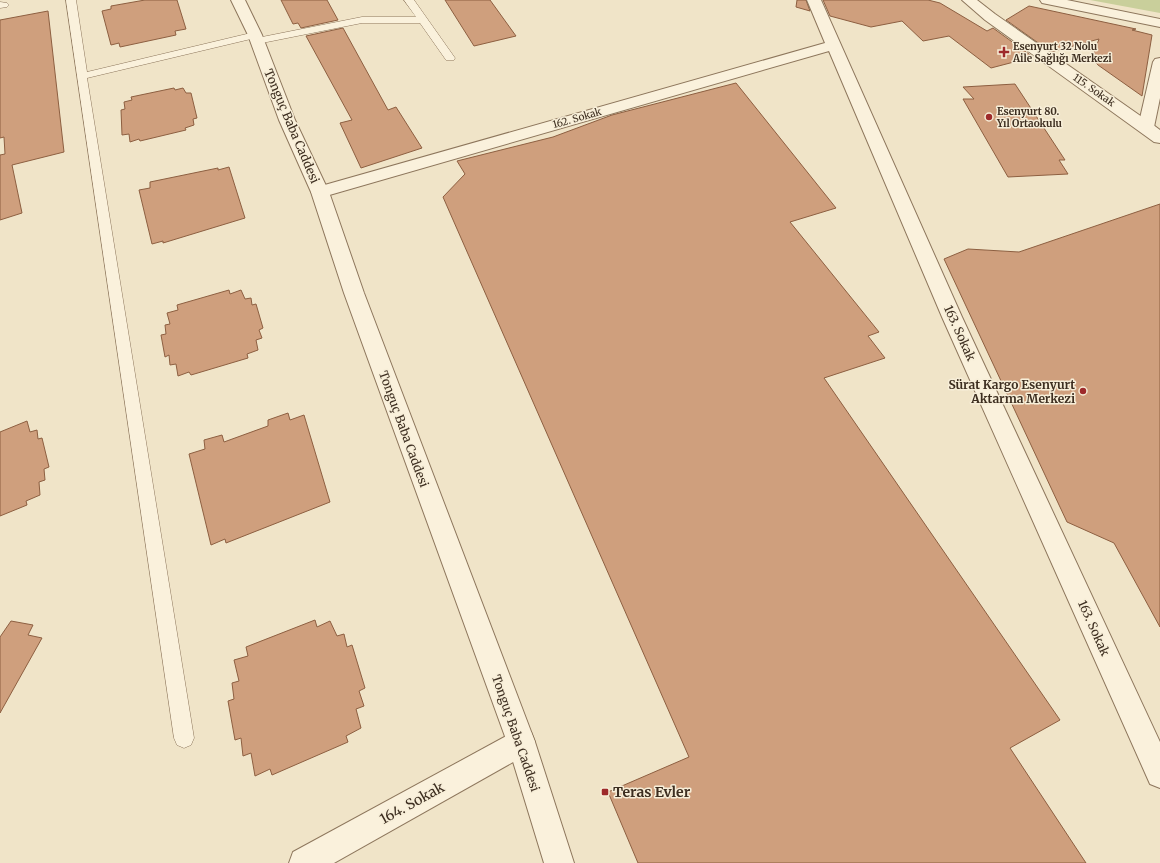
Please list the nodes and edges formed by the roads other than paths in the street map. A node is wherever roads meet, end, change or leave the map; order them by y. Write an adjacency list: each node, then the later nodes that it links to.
1 (71, 0): 13 (lane)
2 (238, 0): 9 (street, Tonguç Baba Caddesi)
3 (409, 0): 7 (lane)
4 (814, 0): 10 (street, 163. Sokak)
5 (969, 0): 14 (street, 115. Sokak)
6 (1048, 0): 8 (street)
7 (423, 20): 9 (lane); 11 (lane)
8 (1160, 23)
9 (256, 38): 13 (lane); 16 (street, Tonguç Baba Caddesi)
10 (834, 45): 16 (street, 162. Sokak); 19 (street, 163. Sokak)
11 (450, 58)
12 (1160, 62): 14 (street)
13 (82, 76): 17 (lane)
14 (1146, 126): 15 (street, 115. Sokak)
15 (1160, 138)
16 (320, 192): 18 (street, Tonguç Baba Caddesi)
17 (184, 738)
18 (521, 742): 20 (street, 164. Sokak); 21 (street, Tonguç Baba Caddesi)
19 (1160, 774)
20 (304, 863)
21 (559, 863)

